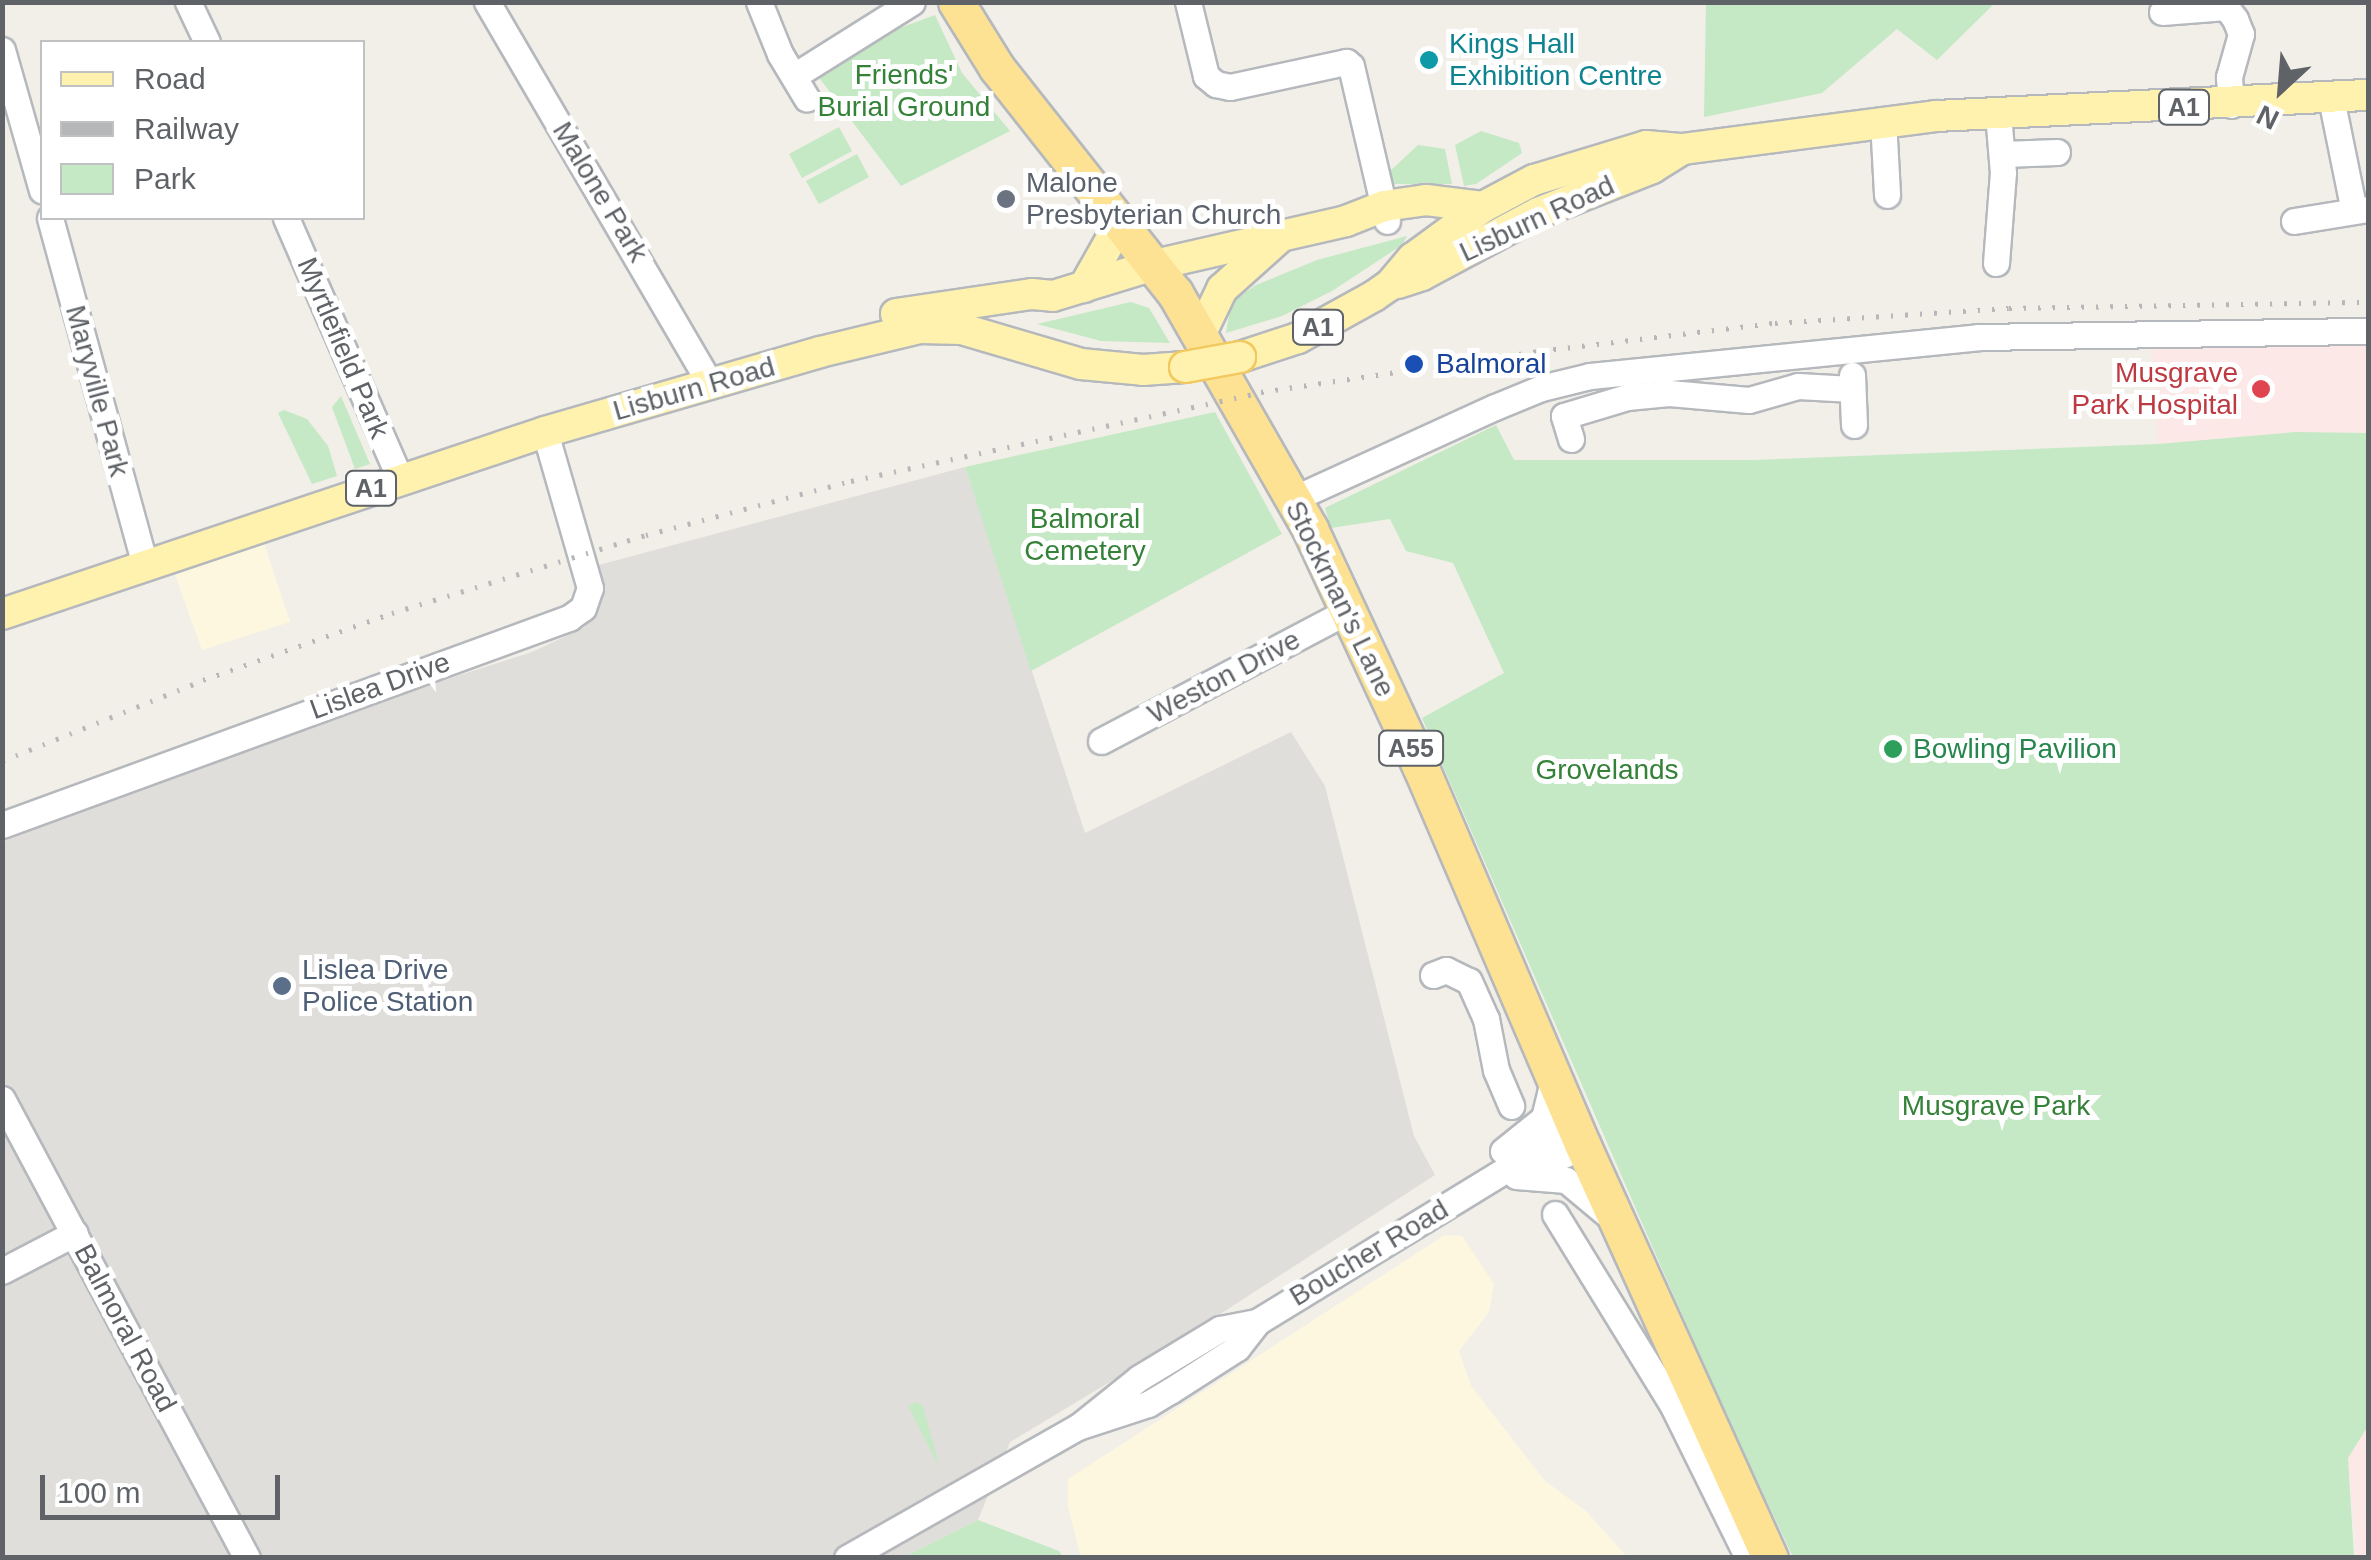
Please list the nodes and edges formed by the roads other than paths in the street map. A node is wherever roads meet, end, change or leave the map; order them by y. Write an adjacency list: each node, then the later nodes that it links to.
1 (188, 2): 8 (street)
2 (487, 2): 39 (street, Malone Park)
3 (760, 2): 4 (street)
4 (912, 2)
5 (956, 2): 27 (highway, A55)
6 (1188, 2): 22 (street)
7 (2162, 12): 12 (street)
8 (206, 40)
9 (2, 50): 18 (street)
10 (2368, 95): 11 (main road, A1)
11 (2331, 98): 12 (main road, A1); 20 (street)
12 (2231, 105): 13 (main road, A1)
13 (1998, 114): 14 (main road, Lisburn Road / A1); 17 (street)
14 (1883, 120): 15 (main road, Lisburn Road / A1); 19 (street)
15 (1683, 149): 21 (main road, Lisburn Road / A1); 23 (main road, Lisburn Road / A1)
16 (2057, 152): 17 (street)
17 (2002, 154): 29 (street)
18 (40, 183)
19 (1887, 195)
20 (2361, 210): 26 (street)
21 (1538, 212): 23 (main road, A1); 31 (main road, Lisburn Road / A1)
22 (1386, 213): 23 (main road, A1); 28 (main road, A1)
23 (1470, 215): 31 (main road, Lisburn Road / A1)
24 (51, 220): 46 (street, Maryville Park)
25 (287, 220): 44 (street, Myrtlefield Park)
26 (2294, 221)
27 (1121, 222): 30 (highway, A55); 32 (main road)
28 (1281, 236): 30 (main road, A1); 36 (main road)
29 (1996, 263)
30 (1154, 265): 32 (main road, A1); 36 (highway, Stockman's Lane / A55)
31 (1390, 285): 36 (main road, Lisburn Road / A1, bridge)
32 (1084, 287): 33 (main road, A1)
33 (1053, 296): 34 (main road, A1); 37 (main road, A1)
34 (962, 329): 36 (main road, Lisburn Road / A1); 37 (main road, Lisburn Road / A1)
35 (2368, 330): 38 (street)
36 (1193, 351): 45 (highway, Stockman's Lane / A55)
37 (820, 352): 39 (main road, Lisburn Road / A1)
38 (1746, 361): 40 (street); 45 (street)
39 (704, 369): 42 (main road, Lisburn Road / A1)
40 (1749, 400): 41 (street); 43 (street)
41 (1854, 425)
42 (545, 432): 44 (main road, Lisburn Road / A1); 50 (street, Lislea Drive)
43 (1571, 439)
44 (400, 480): 46 (main road, Lisburn Road / A1)
45 (1293, 499): 47 (highway, Stockman's Lane / A55)
46 (145, 564): 48 (main road, Lisburn Road / A1)
47 (1346, 612): 49 (street, Weston Drive); 52 (highway, Stockman's Lane / A55)
48 (2, 614)
49 (1101, 741)
50 (2, 825)
51 (1434, 975): 53 (street)
52 (1523, 1003): 53 (street); 54 (highway, Stockman's Lane / A55)
53 (1486, 1019): 56 (street)
54 (1554, 1077): 57 (highway, Stockman's Lane / A55); 60 (street)
55 (2, 1099): 63 (street, Balmoral Road)
56 (1510, 1106)
57 (1579, 1136): 58 (street, Boucher Road); 59 (street, Boucher Road); 62 (highway, Stockman's Lane / A55)
58 (1516, 1176): 59 (street, Boucher Road); 62 (street)
59 (1481, 1186): 60 (street, Boucher Road)
60 (1436, 1211): 67 (street, Boucher Road)
61 (1555, 1214): 65 (street, Stockman's Lane)
62 (1621, 1228): 65 (highway, Stockman's Lane / A55)
63 (75, 1233): 64 (street); 66 (street, Balmoral Road)
64 (2, 1272)
65 (1663, 1361): 68 (street, Stockman's Lane); 69 (highway, Stockman's Lane / A55)
66 (247, 1558)
67 (847, 1558)
68 (1748, 1558)
69 (1770, 1558)

